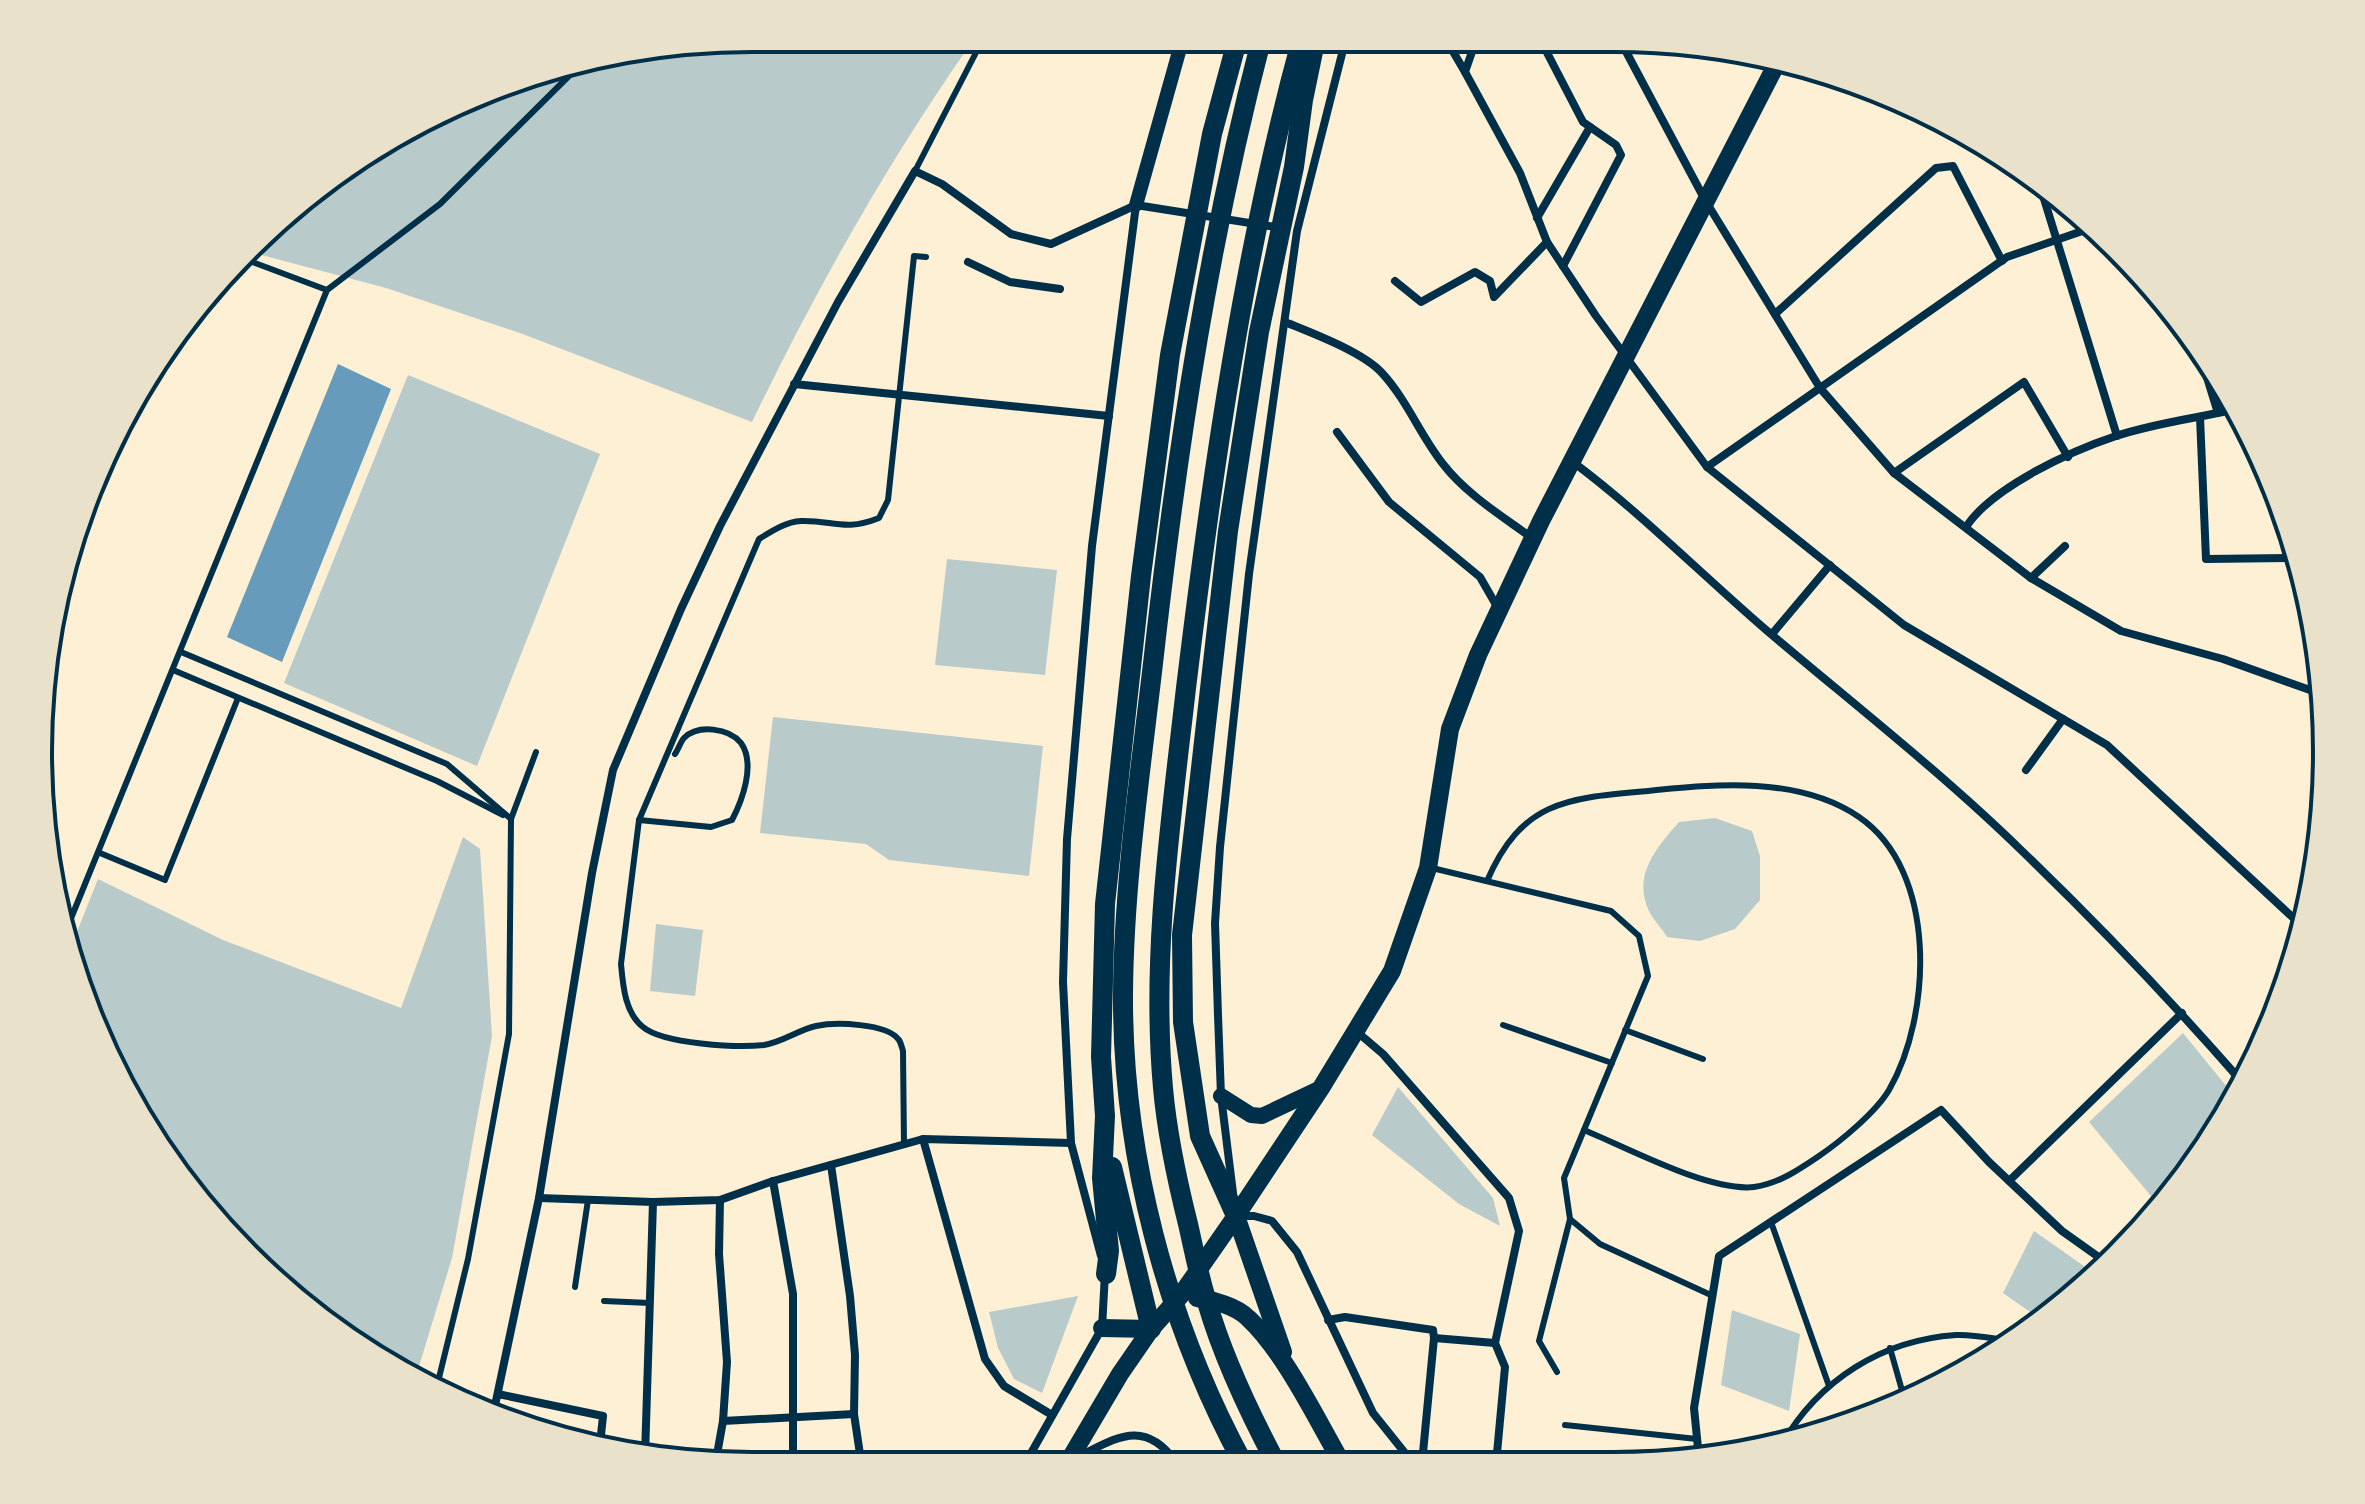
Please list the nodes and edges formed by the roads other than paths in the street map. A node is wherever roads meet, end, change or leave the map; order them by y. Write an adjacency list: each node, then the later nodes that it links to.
1 (976, 52): 16 (lane)
2 (1179, 52): 19 (street)
3 (1234, 52): 82 (highway)
4 (1259, 52): 135 (highway)
5 (1298, 52): 136 (highway)
6 (1313, 52): 94 (highway)
7 (1342, 52): 21 (street)
8 (1453, 52): 13 (street)
9 (1472, 52): 13 (street)
10 (1547, 52): 15 (street)
11 (1626, 52): 17 (street)
12 (1773, 71): 17 (main road)
13 (1465, 72): 20 (street)
14 (568, 77): 32 (lane)
15 (1590, 127): 20 (street); 29 (street)
16 (915, 171): 19 (street); 36 (street)
17 (1705, 200): 33 (street); 35 (main road)
18 (2045, 202): 23 (street)
19 (1136, 205): 21 (street); 42 (street)
20 (1537, 218): 24 (street)
21 (1297, 231): 34 (street)
22 (2081, 231): 23 (street)
23 (2057, 239): 26 (street); 45 (street)
24 (1547, 242): 29 (street); 30 (street)
25 (926, 257): 39 (lane)
26 (2002, 261): 33 (street); 37 (street)
27 (252, 262): 32 (lane)
28 (968, 262): 31 (street)
29 (1563, 266): 35 (street)
30 (1395, 281)
31 (1060, 289)
32 (327, 290): 58 (lane)
33 (1775, 314): 37 (street)
34 (1285, 322): 51 (street); 81 (street)
35 (1626, 354): 47 (main road); 48 (street)
36 (794, 384): 39 (street); 90 (street)
37 (1820, 388): 48 (street); 49 (street)
38 (2210, 388): 41 (street)
39 (898, 396): 42 (street); 67 (lane)
40 (2224, 412): 41 (street)
41 (2218, 413): 43 (street)
42 (1109, 416): 85 (street)
43 (2200, 417): 45 (street); 53 (street)
44 (1337, 432): 56 (street)
45 (2117, 436): 46 (street)
46 (2068, 457): 49 (street); 50 (street)
47 (1572, 461): 51 (main road); 57 (street)
48 (1707, 467): 54 (street)
49 (1894, 473): 50 (street)
50 (1966, 527): 55 (street)
51 (1533, 538): 56 (main road)
52 (2065, 546): 55 (street)
53 (2285, 558)
54 (1830, 565): 57 (street); 62 (street)
55 (2031, 578): 60 (street)
56 (1499, 611): 69 (main road)
57 (1772, 634): 73 (street)
58 (181, 652): 59 (lane); 66 (lane)
59 (173, 670): 61 (lane); 68 (lane)
60 (2310, 690)
61 (238, 698): 66 (lane); 68 (lane)
62 (2063, 719): 65 (street); 72 (street)
63 (536, 752): 66 (lane)
64 (675, 754): 67 (lane)
65 (2026, 770)
66 (511, 819): 113 (lane)
67 (639, 820): 86 (lane)
68 (100, 853): 71 (lane)
69 (1428, 868): 70 (lane); 76 (main road)
70 (1487, 881): 75 (lane); 83 (lane)
71 (72, 917)
72 (2293, 918)
73 (2182, 1013): 79 (street); 89 (street)
74 (1503, 1025): 78 (lane)
75 (1625, 1030): 77 (lane); 78 (lane)
76 (1356, 1031): 80 (main road); 109 (street)
77 (1703, 1059)
78 (1612, 1063): 83 (lane)
79 (2235, 1073)
80 (1321, 1088): 81 (main road); 94 (main road)
81 (1221, 1096): 94 (street)
82 (1105, 1116): 98 (highway); 106 (highway)
83 (1584, 1130): 95 (lane)
84 (923, 1139): 85 (street); 86 (street); 119 (street)
85 (1071, 1143): 98 (street)
86 (904, 1145): 87 (street)
87 (831, 1165): 88 (street); 118 (street)
88 (773, 1181): 92 (street); 120 (street)
89 (2009, 1181): 96 (street); 97 (street)
90 (539, 1198): 91 (street); 116 (street)
91 (588, 1200): 93 (street); 99 (lane)
92 (720, 1200): 93 (street); 121 (street)
93 (653, 1202): 103 (street)
94 (1236, 1216): 100 (main road); 104 (street); 112 (main road)
95 (1570, 1219): 101 (lane); 111 (lane)
96 (1771, 1222): 101 (street); 114 (lane)
97 (2098, 1257)
98 (1106, 1274): 105 (street)
99 (575, 1287)
100 (1181, 1295): 106 (main road); 112 (main road)
101 (1713, 1296): 125 (street)
102 (604, 1301): 103 (lane)
103 (650, 1303): 126 (street)
104 (1328, 1320): 107 (street); 138 (street)
105 (1110, 1328): 106 (main road); 119 (street)
106 (1151, 1329): 132 (main road)
107 (1434, 1338): 109 (street); 139 (street)
108 (1994, 1339): 110 (lane)
109 (1495, 1343): 140 (street)
110 (1890, 1348): 114 (lane); 115 (lane)
111 (1557, 1372)
112 (1292, 1377): 137 (main road)
113 (439, 1378)
114 (1829, 1386): 123 (lane)
115 (1902, 1390)
116 (498, 1394): 117 (street); 124 (street)
117 (496, 1403)
118 (854, 1414): 120 (street); 130 (street)
119 (1052, 1415): 131 (street)
120 (793, 1418): 121 (street); 129 (street)
121 (723, 1421): 128 (street)
122 (1565, 1425): 125 (lane)
123 (1790, 1429)
124 (601, 1435)
125 (1697, 1439): 127 (street)
126 (646, 1444)
127 (1698, 1447)
128 (718, 1451)
129 (793, 1452)
130 (860, 1452)
131 (1032, 1452)
132 (1074, 1452)
133 (1087, 1452): 134 (street)
134 (1168, 1452)
135 (1237, 1452)
136 (1270, 1452)
137 (1336, 1452)
138 (1404, 1452)
139 (1423, 1452)
140 (1497, 1452)

